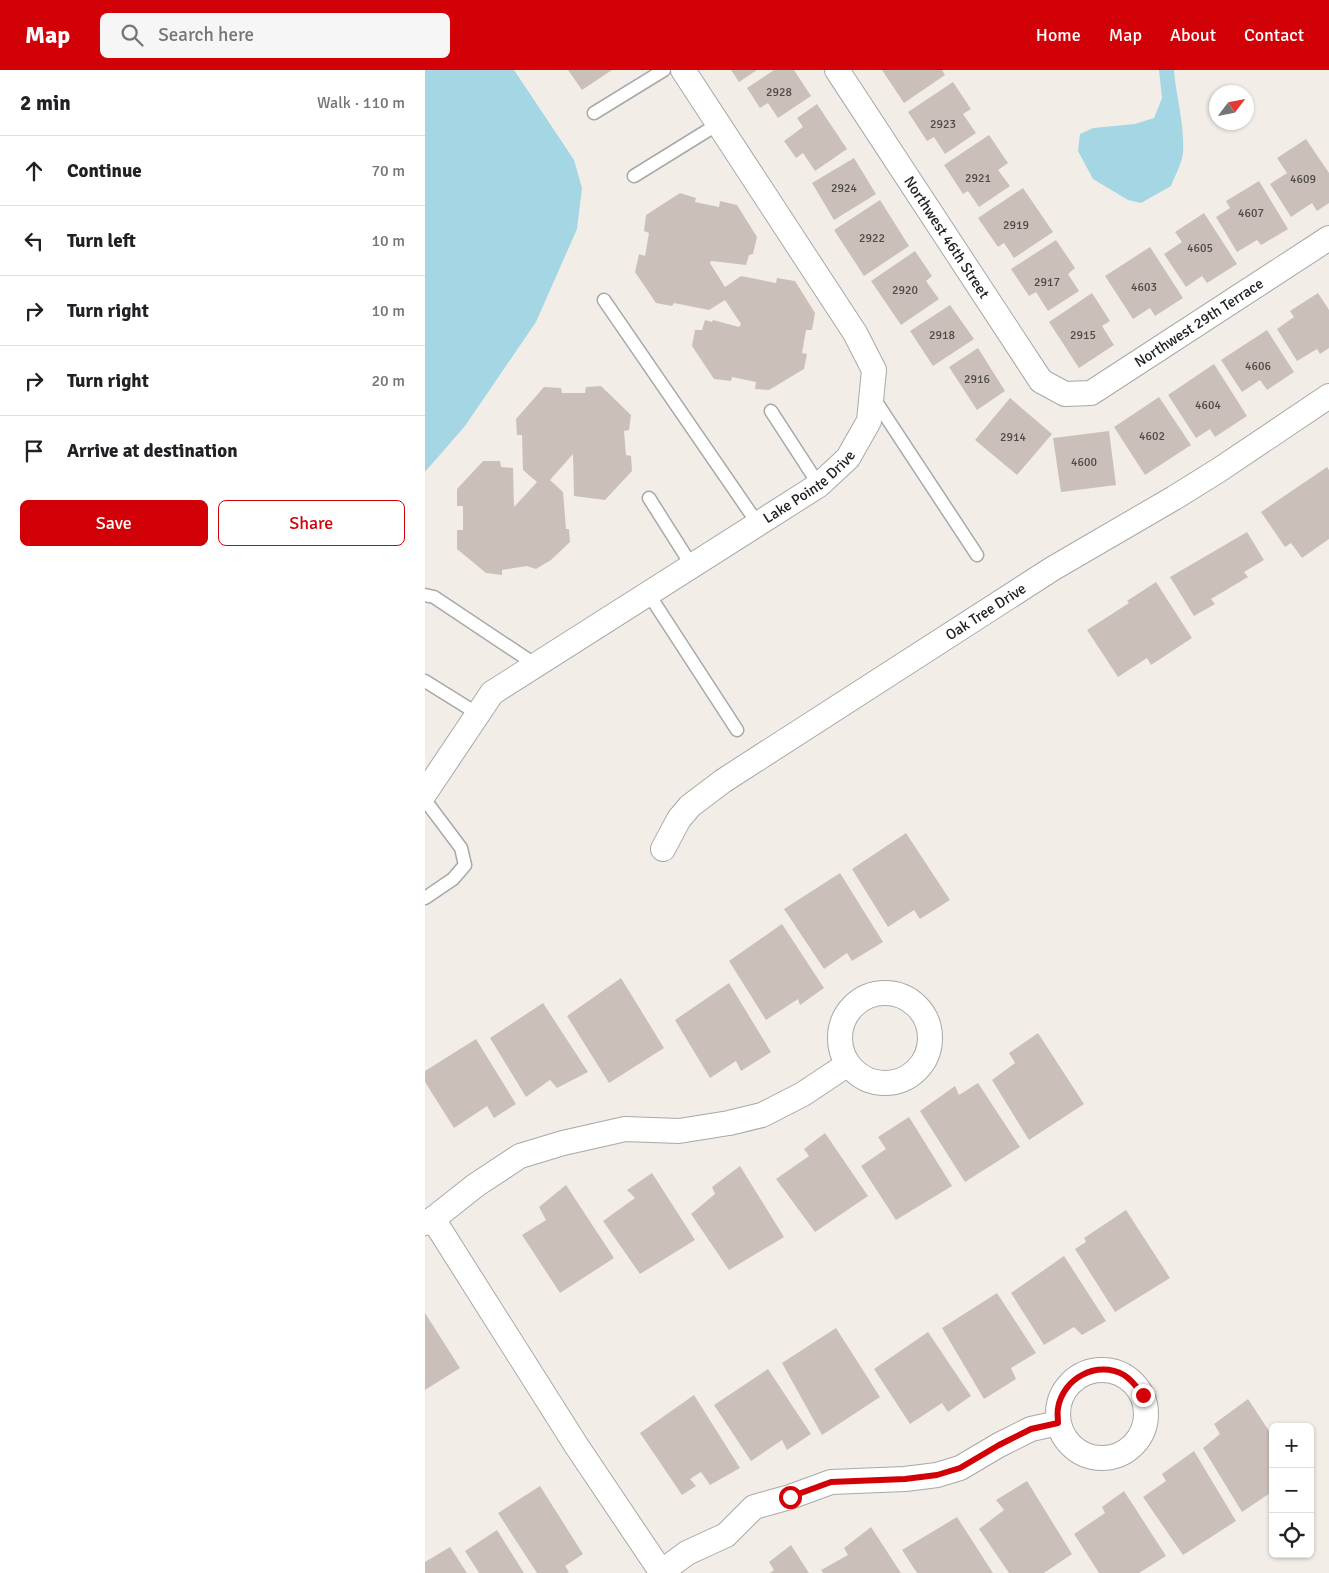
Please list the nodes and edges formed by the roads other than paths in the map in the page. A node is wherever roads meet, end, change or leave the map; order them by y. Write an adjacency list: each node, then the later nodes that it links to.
1 (664, 70): 4 (lane)
2 (683, 70): 5 (street, Lake Pointe Drive)
3 (837, 70): 9 (street, Northwest 46th Street)
4 (594, 113)
5 (718, 124): 6 (lane); 10 (street, Lake Pointe Drive)
6 (634, 176)
7 (1329, 238): 9 (street, Northwest 29th Terrace)
8 (604, 300): 15 (lane)
9 (1065, 394)
10 (872, 395): 13 (street, Lake Pointe Drive); 16 (lane)
11 (1329, 396): 26 (street, Oak Tree Drive)
12 (771, 411): 13 (lane)
13 (819, 486): 15 (street, Lake Pointe Drive)
14 (649, 498): 17 (lane)
15 (758, 524): 17 (street, Lake Pointe Drive)
16 (977, 554)
17 (692, 566): 18 (street, Lake Pointe Drive)
18 (648, 593): 20 (street, Lake Pointe Drive); 23 (lane)
19 (425, 595): 20 (lane)
20 (536, 665): 22 (street, Lake Pointe Drive)
21 (425, 681): 22 (lane)
22 (478, 714): 24 (street, Lake Pointe Drive)
23 (737, 730)
24 (425, 794)
25 (425, 800): 27 (lane)
26 (663, 849)
27 (425, 898)
28 (848, 1064): 29 (street)
29 (429, 1221): 31 (street)
30 (1058, 1423): 31 (street)
31 (661, 1573)

